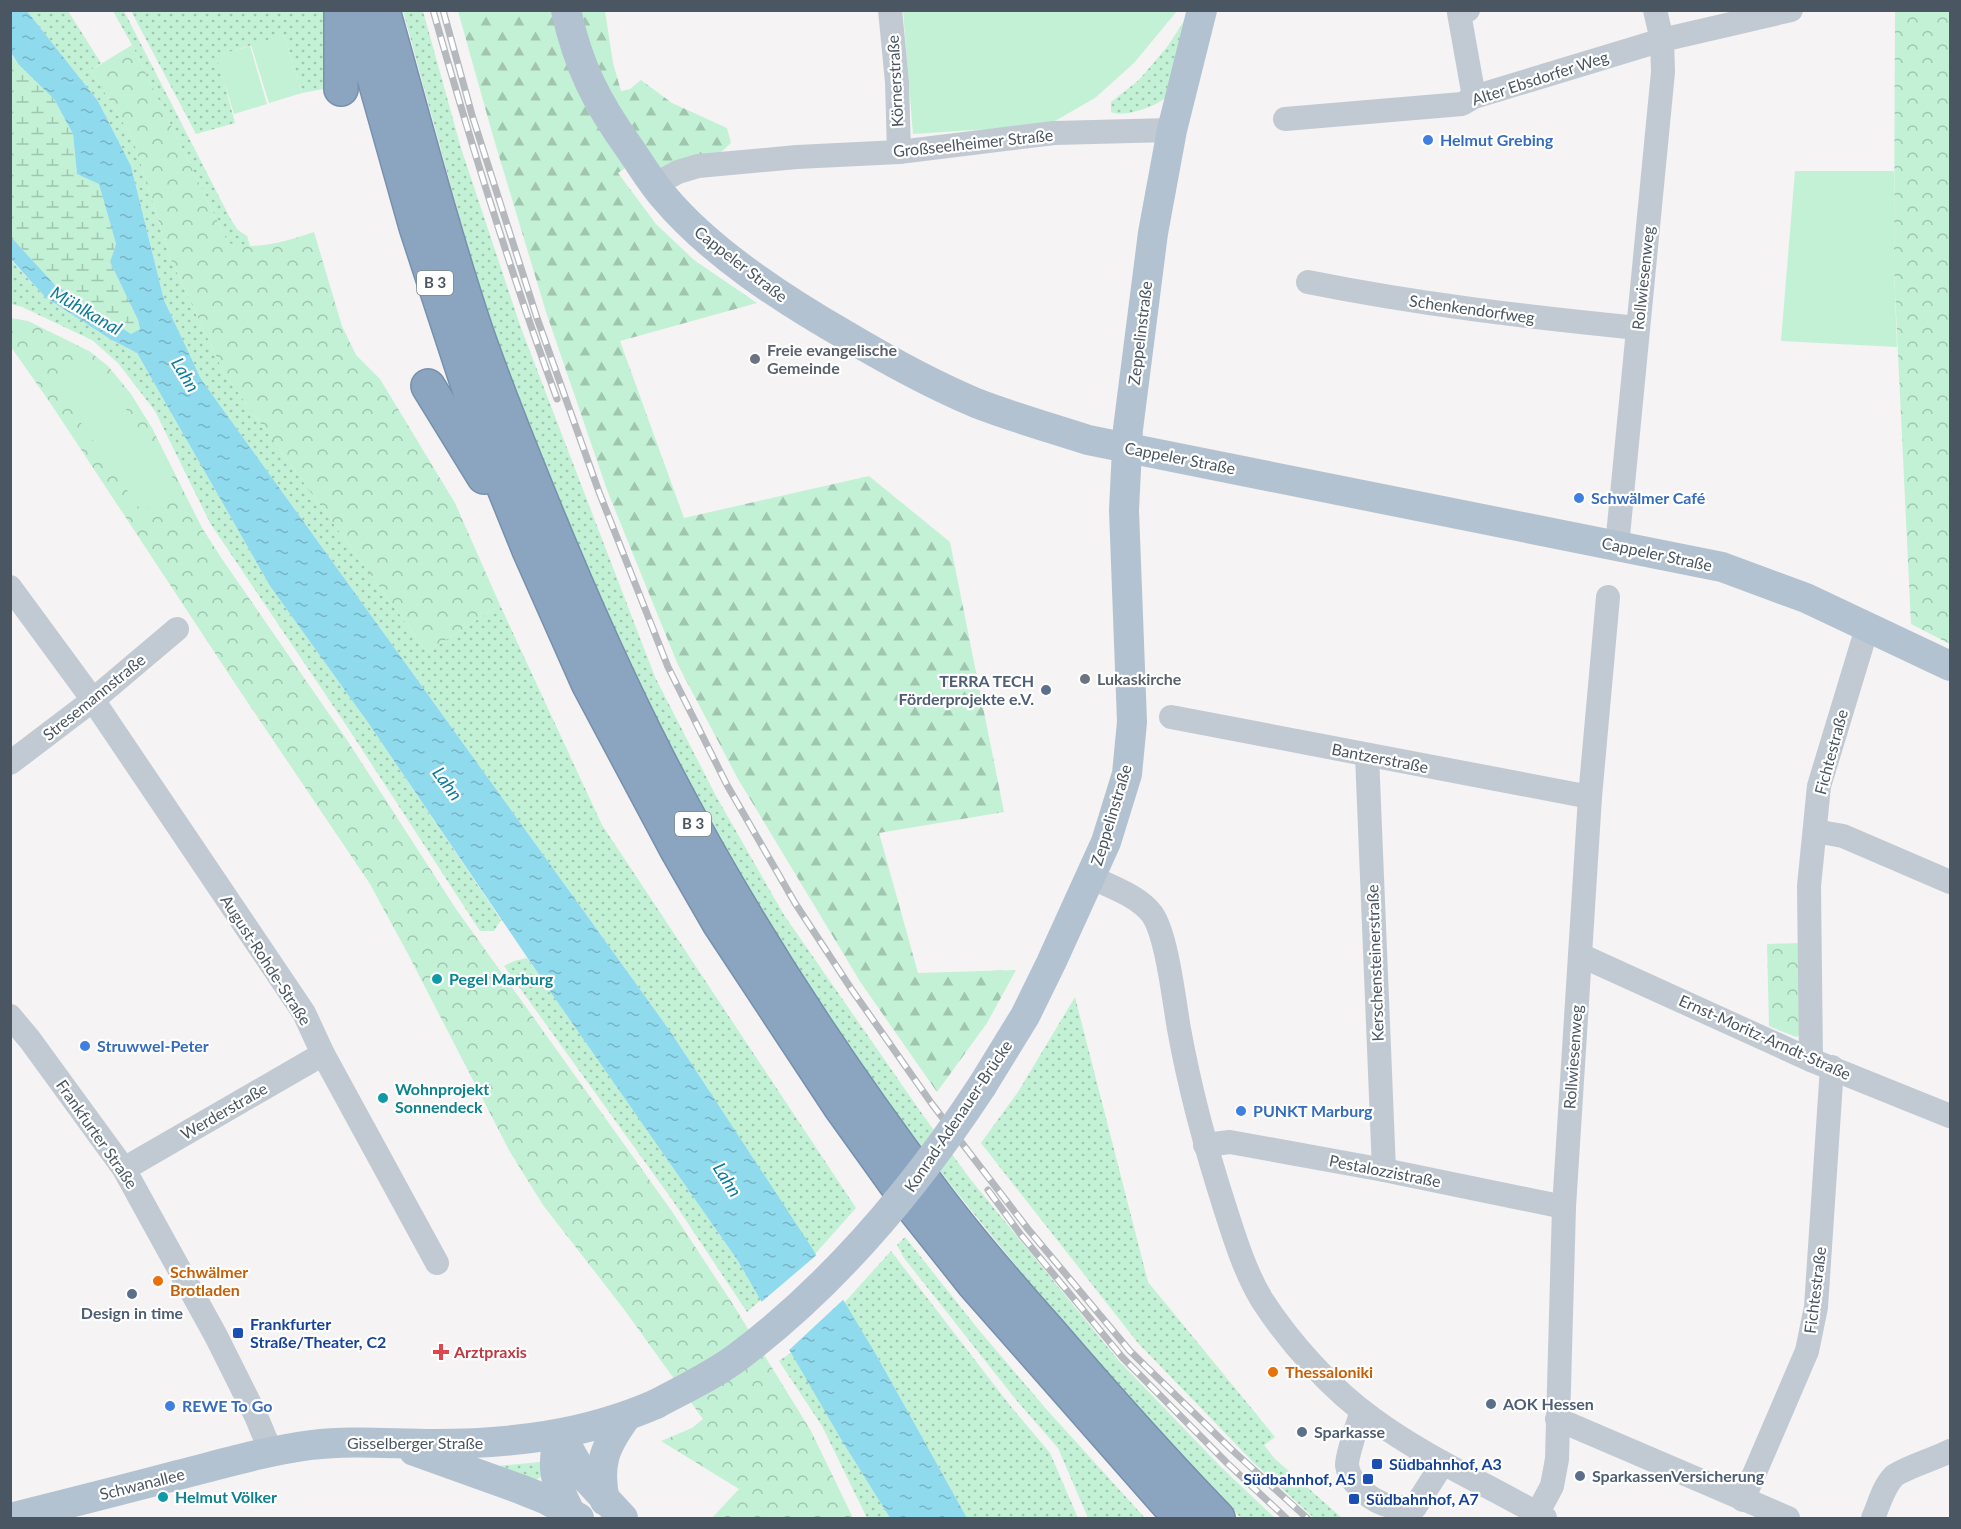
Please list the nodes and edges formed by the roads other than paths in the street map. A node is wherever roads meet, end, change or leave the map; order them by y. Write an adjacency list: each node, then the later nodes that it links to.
1 (341, 10): 11 (highway)
2 (355, 10): 22 (highway, B 3)
3 (384, 10): 62 (highway, B 3)
4 (566, 10): 16 (main road, Cappeler Straße)
5 (891, 10): 15 (street, Körnerstraße)
6 (1202, 10): 14 (main road)
7 (1468, 10): 12 (street)
8 (1655, 10): 10 (street, Rollwiesenweg)
9 (1791, 10): 10 (street, Alter Ebsdorfer Weg)
10 (1662, 40): 12 (street, Alter Ebsdorfer Weg); 18 (street, Rollwiesenweg)
11 (342, 89)
12 (1474, 97): 13 (street, Alter Ebsdorfer Weg)
13 (1285, 119)
14 (1172, 130): 15 (street, Großseelheimer Straße); 20 (main road, Zeppelinstraße)
15 (898, 152): 16 (street, Großseelheimer Straße)
16 (647, 174): 20 (main road, Cappeler Straße)
17 (1308, 282): 18 (street, Schenkendorfweg)
18 (1638, 328): 21 (street, Rollwiesenweg)
19 (428, 386): 22 (highway)
20 (1127, 448): 21 (main road, Cappeler Straße); 34 (main road, Zeppelinstraße)
21 (1617, 546): 25 (main road, Cappeler Straße)
22 (529, 550): 55 (highway, B 3)
23 (10, 587): 28 (street, August-Rohde-Straße)
24 (1608, 597): 32 (street, Rollwiesenweg)
25 (1868, 628): 27 (main road, Cappeler Straße); 33 (street, Fichtestraße)
26 (177, 629): 28 (street, Stresemannstraße)
27 (1950, 666)
28 (93, 700): 31 (street, Stresemannstraße); 38 (street, August-Rohde-Straße)
29 (1171, 717): 30 (street, Bantzerstraße)
30 (1367, 755): 32 (street, Bantzerstraße); 43 (street, Kerschensteinerstraße)
31 (10, 763)
32 (1590, 797): 36 (street, Rollwiesenweg)
33 (1815, 831): 35 (street); 39 (street, Fichtestraße)
34 (1091, 877): 41 (street, Zeppelinstraße); 47 (main road, Konrad-Adenauer-Brücke, bridge)
35 (1950, 882)
36 (1580, 956): 39 (street, Ernst-Moritz-Arndt-Straße); 44 (street, Rollwiesenweg)
37 (10, 1016): 42 (street, Frankfurter Straße)
38 (323, 1054): 42 (street, Werderstraße); 45 (street, August-Rohde-Straße)
39 (1822, 1063): 40 (street, Ernst-Moritz-Arndt-Straße); 54 (street, Fichtestraße)
40 (1950, 1116)
41 (1205, 1145): 43 (street, Pestalozzistraße); 46 (street, Zeppelinstraße)
42 (124, 1169): 52 (street, Frankfurter Straße)
43 (1384, 1170): 44 (street, Pestalozzistraße)
44 (1564, 1207): 48 (street, Rollwiesenweg)
45 (436, 1263)
46 (1362, 1411): 53 (street, Zeppelinstraße); 57 (street)
47 (627, 1416): 49 (main road, Gisselberger Straße); 56 (main road)
48 (1557, 1419): 54 (street); 59 (street, Rollwiesenweg)
49 (560, 1434): 50 (main road, Gisselberger Straße); 56 (main road); 58 (main road)
50 (394, 1443): 52 (main road, Gisselberger Straße); 58 (main road)
51 (1950, 1451): 64 (street)
52 (271, 1452): 60 (main road, Schwanallee)
53 (1443, 1463): 57 (street); 59 (street, Zeppelinstraße)
54 (1743, 1500): 63 (street)
55 (1157, 1503): 61 (highway, B 3)
56 (614, 1510)
57 (1413, 1511)
58 (574, 1515)
59 (1541, 1516)
60 (13, 1518)
61 (1180, 1518)
62 (1218, 1518)
63 (1788, 1518)
64 (1873, 1518)

